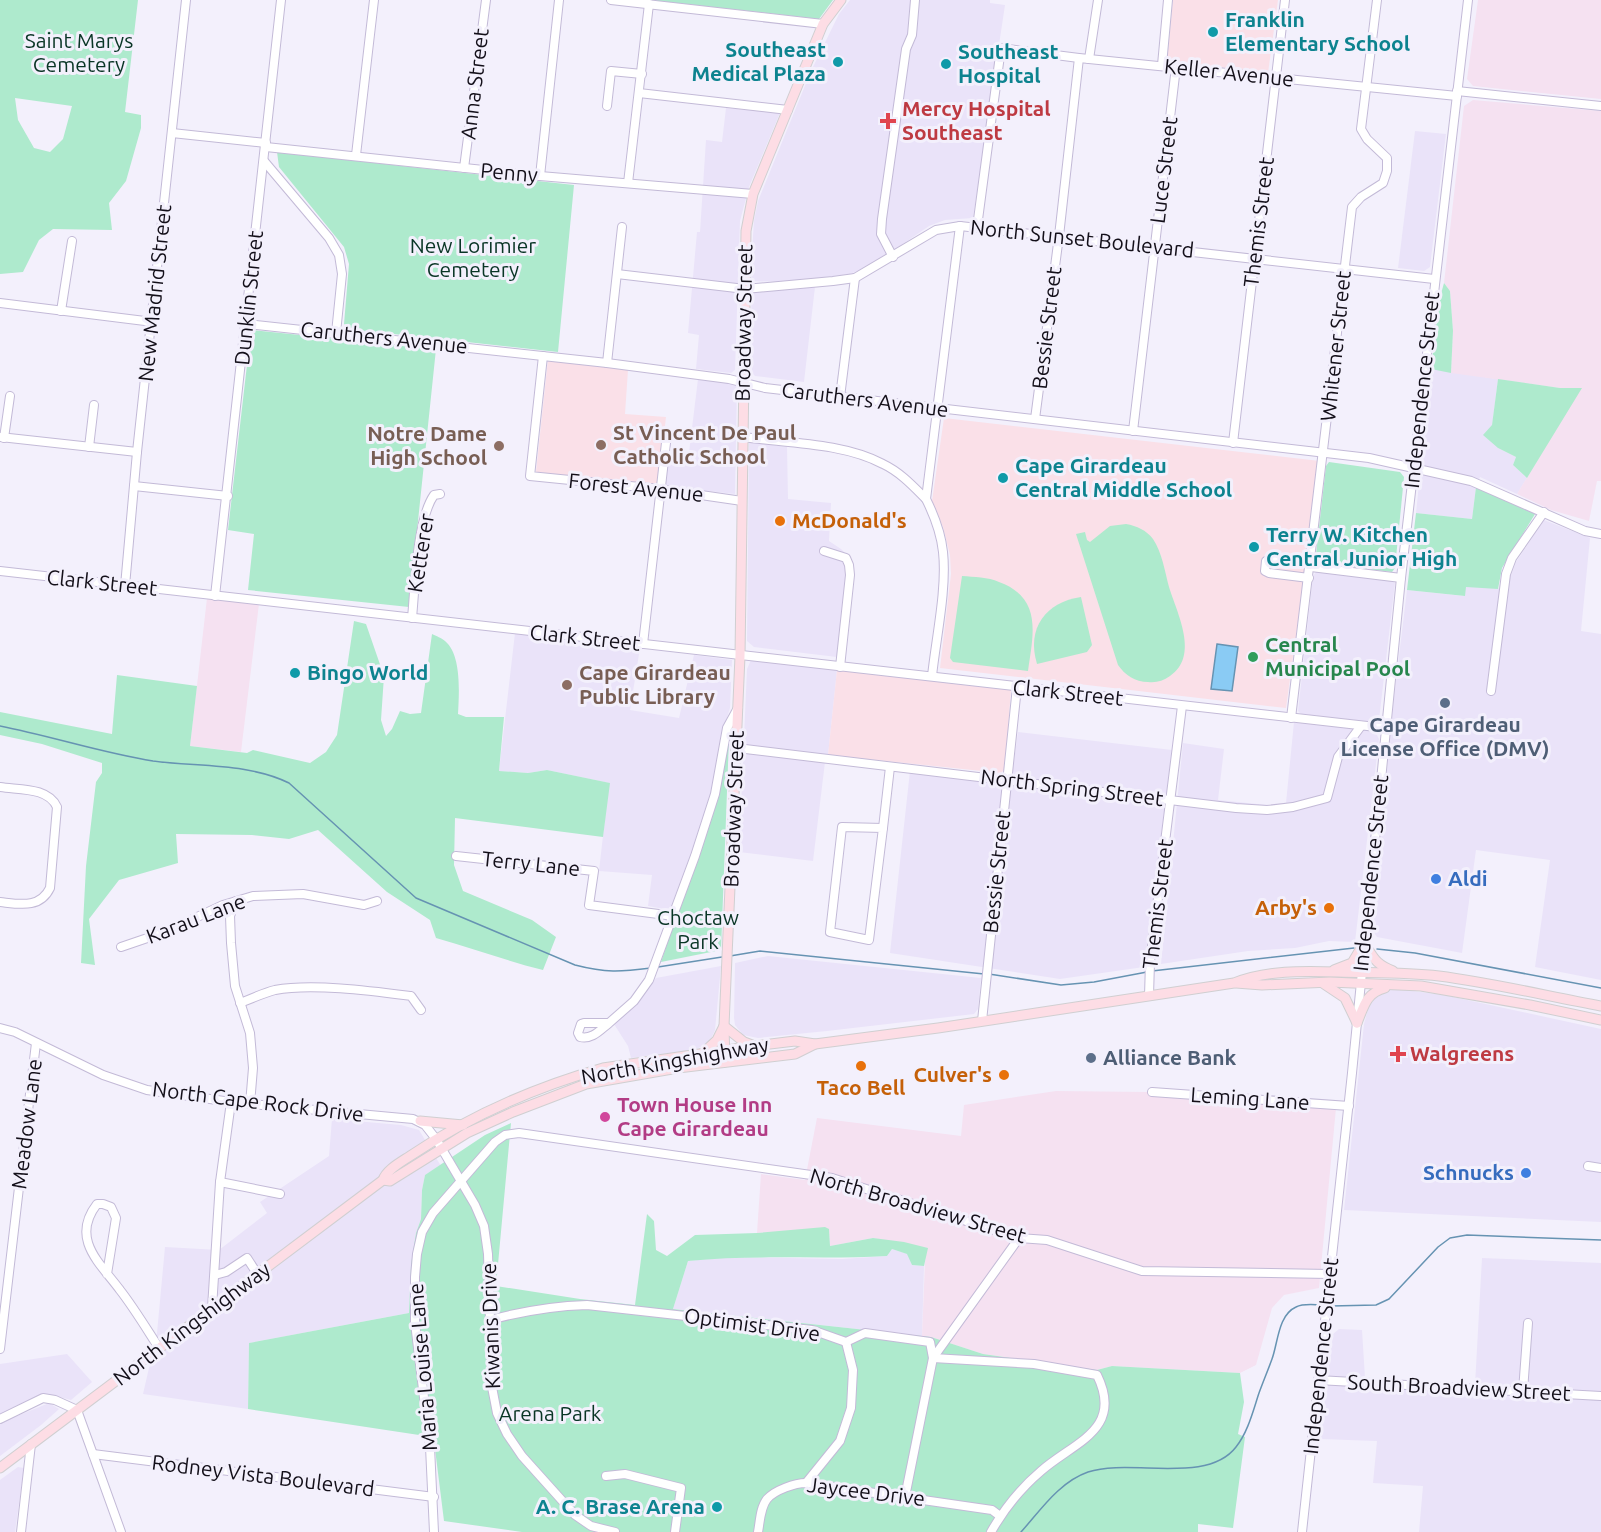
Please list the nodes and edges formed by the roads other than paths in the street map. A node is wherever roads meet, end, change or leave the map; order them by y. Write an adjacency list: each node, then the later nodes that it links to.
1 (186, 0): 27 (street, New Madrid Street)
2 (282, 0): 28 (street, Dunklin Street)
3 (374, 0): 29 (street)
4 (486, 0): 31 (street, Anna Street)
5 (559, 0): 32 (street)
6 (611, 0): 14 (street)
7 (841, 0): 15 (main road, Broadway Street)
8 (915, 0): 41 (street)
9 (1098, 0): 17 (street)
10 (1168, 0): 18 (street)
11 (1285, 0): 20 (street, Themis Street)
12 (1377, 0): 21 (street, Whitener Street)
13 (1468, 0): 23 (street, Independence Street)
14 (649, 4): 15 (street); 19 (street)
15 (823, 24): 26 (main road, Broadway Street)
16 (1079, 58): 17 (street, Keller Avenue); 37 (street, Keller Avenue); 38 (street, Bessie Street)
17 (1089, 59): 18 (street, Keller Avenue)
18 (1176, 67): 20 (street, Keller Avenue); 40 (street, Luce Street)
19 (642, 74): 22 (street); 24 (street)
20 (1276, 77): 21 (street, Keller Avenue); 42 (street, Themis Street)
21 (1366, 87): 23 (street, Keller Avenue); 43 (street, Whitener Street)
22 (639, 93): 26 (street); 33 (street)
23 (1457, 93): 25 (street, Keller Avenue); 46 (street, Independence Street)
24 (607, 106)
25 (1601, 106)
26 (788, 110): 34 (main road, Broadway Street)
27 (172, 133): 28 (street, Penny); 50 (street, New Madrid Street)
28 (266, 145): 29 (street, Penny); 30 (street, Dunklin Street)
29 (356, 155): 31 (street, Penny)
30 (264, 161): 51 (street, Dunklin Street); 52 (street)
31 (464, 168): 32 (street, Penny)
32 (540, 176): 33 (street, Penny)
33 (628, 183): 34 (street, Penny)
34 (753, 194): 47 (main road, Broadway Street)
35 (960, 226): 37 (street, North Sunset Boulevard); 41 (street, North Sunset Boulevard); 59 (street)
36 (622, 227): 44 (street)
37 (977, 227): 38 (street, North Sunset Boulevard)
38 (1059, 236): 40 (street, North Sunset Boulevard); 60 (street, Bessie Street)
39 (72, 241): 49 (street)
40 (1155, 246): 42 (street, North Sunset Boulevard); 61 (street, Luce Street)
41 (893, 257): 45 (street, North Sunset Boulevard)
42 (1255, 260): 43 (street, North Sunset Boulevard); 65 (street, Themis Street)
43 (1344, 269): 46 (street, North Sunset Boulevard); 68 (street, Whitener Street)
44 (617, 274): 47 (street, North Sunset Boulevard); 54 (street)
45 (855, 278): 47 (street, North Sunset Boulevard); 57 (street)
46 (1434, 279): 69 (street, Independence Street)
47 (745, 289): 55 (main road, Broadway Street)
48 (0, 303): 49 (street)
49 (61, 311): 50 (street)
50 (153, 322): 67 (street, New Madrid Street)
51 (247, 324): 52 (street, Caruthers Avenue); 73 (street, Dunklin Street)
52 (336, 333): 53 (street, Caruthers Avenue)
53 (543, 356): 54 (street, Caruthers Avenue); 71 (street, Forest Avenue)
54 (607, 363): 55 (street, Caruthers Avenue)
55 (744, 383): 57 (street, Caruthers Avenue); 64 (main road, Broadway Street)
56 (10, 396): 63 (street)
57 (840, 397): 59 (street, Caruthers Avenue)
58 (94, 405): 66 (street)
59 (938, 409): 60 (street, Caruthers Avenue); 74 (street)
60 (1035, 419): 61 (street, Caruthers Avenue)
61 (1133, 430): 65 (street, Caruthers Avenue)
62 (667, 434): 71 (street)
63 (2, 437): 66 (street)
64 (743, 437): 74 (street); 75 (main road, Broadway Street)
65 (1233, 443): 68 (street, Caruthers Avenue)
66 (89, 447): 67 (street)
67 (137, 452): 70 (street, New Madrid Street)
68 (1324, 454): 69 (street, Caruthers Avenue); 79 (street, Whitener Street)
69 (1413, 467): 76 (street, Caruthers Avenue); 82 (street, Independence Street)
70 (134, 486): 73 (street); 83 (street, New Madrid Street)
71 (660, 489): 75 (street, Forest Avenue); 86 (street)
72 (440, 494): 85 (street, Ketterer)
73 (228, 496): 84 (street, Dunklin Street)
74 (926, 499): 89 (street)
75 (742, 501): 87 (main road, Broadway Street)
76 (1544, 512): 77 (street, Caruthers Avenue); 91 (street)
77 (1601, 534)
78 (824, 550): 88 (street)
79 (1311, 565): 81 (street, Whitener Street); 81 (street); 82 (street)
80 (0, 571): 83 (street, Clark Street)
81 (1309, 578): 94 (street, Whitener Street)
82 (1401, 578): 96 (street, Independence Street)
83 (125, 586): 84 (street, Clark Street)
84 (215, 596): 85 (street, Clark Street)
85 (412, 618): 86 (street, Clark Street)
86 (643, 645): 87 (street, Clark Street)
87 (740, 656): 88 (street, Clark Street); 93 (main road, Broadway Street)
88 (840, 667): 89 (street, Clark Street)
89 (932, 676): 90 (street, Clark Street)
90 (1017, 687): 92 (street, Clark Street); 99 (street, Bessie Street)
91 (1491, 691)
92 (1182, 706): 94 (street, Clark Street); 101 (street, Themis Street)
93 (739, 707): 97 (main road, Broadway Street); 108 (street)
94 (1291, 718): 95 (street, Clark Street)
95 (1361, 726): 96 (street, Clark Street); 101 (street, North Spring Street)
96 (1385, 728): 110 (street, Independence Street)
97 (737, 748): 98 (street, North Spring Street); 127 (main road, Broadway Street)
98 (890, 767): 99 (street, North Spring Street); 102 (street)
99 (1006, 780): 101 (street, North Spring Street); 124 (street, Bessie Street)
100 (0, 787): 106 (street)
101 (1171, 801): 119 (street, Themis Street)
102 (883, 828): 102 (street)
103 (456, 856): 108 (street, Terry Lane)
104 (236, 901): 105 (street, Karau Lane); 107 (street, Karau Lane); 109 (street)
105 (377, 901)
106 (0, 902)
107 (211, 911): 109 (street); 111 (street, Karau Lane)
108 (673, 917): 125 (street)
109 (229, 921): 120 (street)
110 (1364, 943): 112 (main road); 113 (street, Independence Street); 114 (main road)
111 (121, 946)
112 (1326, 972): 113 (main road, North Kingshighway); 115 (main road, North Kingshighway)
113 (1362, 973): 114 (main road, North Kingshighway); 117 (street, Independence Street)
114 (1399, 974): 121 (main road, North Kingshighway)
115 (1234, 983): 116 (main road, North Kingshighway); 119 (main road, North Kingshighway)
116 (1322, 983): 117 (main road, North Kingshighway); 126 (main road)
117 (1361, 984): 118 (main road, North Kingshighway); 126 (street, Independence Street)
118 (1398, 985): 123 (main road, North Kingshighway); 126 (main road)
119 (1149, 996): 124 (main road, North Kingshighway)
120 (240, 1003): 122 (street); 137 (street)
121 (1601, 1006)
122 (421, 1010)
123 (1601, 1020)
124 (982, 1021): 130 (main road, North Kingshighway)
125 (609, 1023)
126 (1357, 1023): 138 (street, Independence Street)
127 (724, 1026): 131 (main road); 132 (main road, Broadway Street); 133 (main road)
128 (0, 1028): 129 (street, North Cape Rock Drive)
129 (36, 1043): 136 (street, North Cape Rock Drive); 160 (street, Meadow Lane)
130 (815, 1044): 131 (main road, North Kingshighway); 134 (main road, North Kingshighway)
131 (754, 1046): 132 (main road, North Kingshighway)
132 (724, 1051): 133 (main road, North Kingshighway); 134 (main road, Broadway Street)
133 (702, 1054): 140 (main road, North Kingshighway)
134 (725, 1062): 143 (main road, North Kingshighway)
135 (1152, 1092): 138 (street, Leming Lane)
136 (231, 1102): 137 (street, North Cape Rock Drive); 148 (street)
137 (250, 1104): 139 (street, North Cape Rock Drive)
138 (1348, 1106): 152 (street, Independence Street)
139 (420, 1121): 140 (main road); 142 (street)
140 (463, 1125): 142 (main road, North Kingshighway)
141 (505, 1135): 146 (street, Maria Louise Lane); 150 (street, North Broadview Street)
142 (436, 1139): 143 (street); 147 (main road, North Kingshighway)
143 (442, 1149): 146 (street, Kiwanis Drive); 147 (main road, North Kingshighway)
144 (1588, 1166): 145 (street)
145 (1601, 1168)
146 (461, 1179): 156 (street, Kiwanis Drive); 172 (street, Maria Louise Lane)
147 (383, 1180): 154 (main road, North Kingshighway)
148 (220, 1182): 149 (street); 153 (street)
149 (280, 1194)
150 (1019, 1238): 152 (street, North Broadview Street); 161 (street)
151 (107, 1274): 151 (street); 159 (street)
152 (1330, 1274): 162 (street, Independence Street)
153 (215, 1275): 154 (street); 155 (street)
154 (258, 1275): 155 (main road, North Kingshighway)
155 (212, 1308): 159 (main road, North Kingshighway)
156 (490, 1320): 158 (street, Optimist Drive); 178 (street, Kiwanis Drive)
157 (1528, 1323): 163 (street)
158 (846, 1342): 161 (street, Optimist Drive); 171 (street)
159 (159, 1348): 165 (main road, North Kingshighway)
160 (0, 1349)
161 (933, 1358): 173 (street); 174 (street)
162 (1318, 1380): 163 (street, South Broadview Street); 182 (street, Independence Street)
163 (1523, 1391): 164 (street, South Broadview Street)
164 (1601, 1396)
165 (77, 1410): 166 (street); 167 (main road, North Kingshighway); 168 (street)
166 (0, 1419)
167 (32, 1444): 169 (main road, North Kingshighway); 175 (street)
168 (93, 1454): 172 (street, Rodney Vista Boulevard); 176 (street)
169 (0, 1467)
170 (606, 1476): 179 (street)
171 (806, 1483): 173 (street, Jaycee Drive); 180 (street, Jaycee Drive)
172 (434, 1497): 177 (street, Maria Louise Lane)
173 (905, 1497): 174 (street, Jaycee Drive)
174 (1000, 1516): 181 (street)
175 (21, 1532)
176 (121, 1532)
177 (434, 1532)
178 (615, 1532)
179 (675, 1532)
180 (758, 1532)
181 (991, 1532)
182 (1302, 1532)

